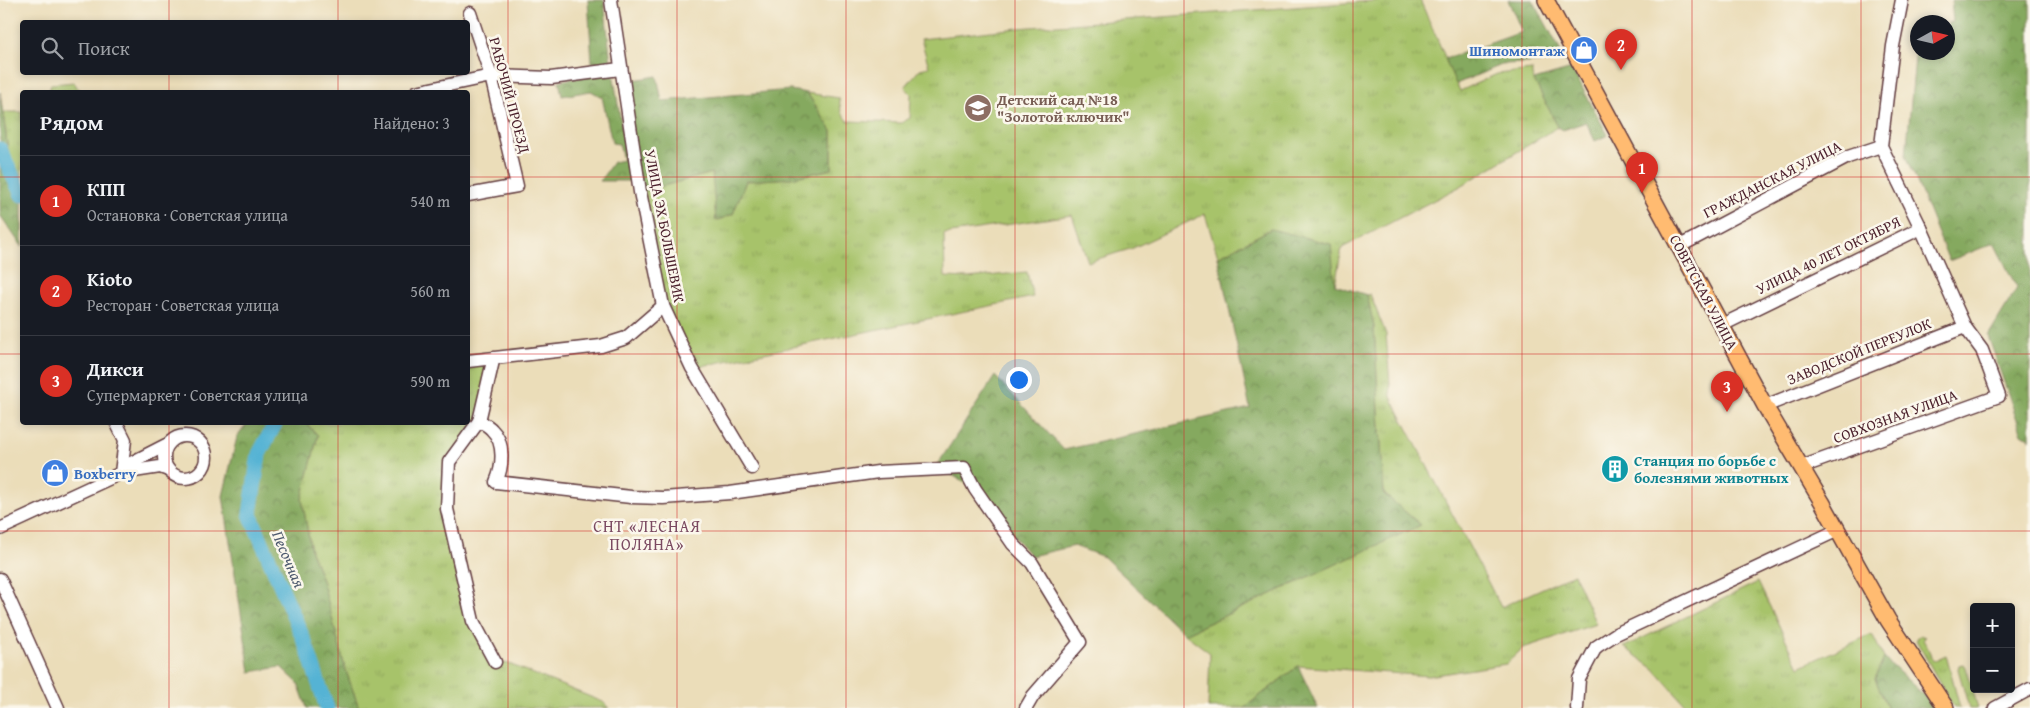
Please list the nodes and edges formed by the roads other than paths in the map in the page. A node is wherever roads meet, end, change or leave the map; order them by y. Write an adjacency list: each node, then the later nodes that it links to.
1 (611, 0): 5 (street, УЛИЦА ЭХ БОЛЬШЕВИК)
2 (1546, 0): 11 (main road, СОВЕТСКАЯ УЛИЦА)
3 (1902, 0): 8 (street)
4 (470, 13): 6 (street, РАБОЧИЙ ПРОЕЗД)
5 (620, 69): 6 (street); 12 (street, УЛИЦА ЭХ БОЛЬШЕВИК)
6 (491, 76): 7 (street); 9 (street, РАБОЧИЙ ПРОЕЗД)
7 (425, 90)
8 (1881, 146): 10 (street, УЛИЦА 40 ЛЕТ ОКТЯБРЯ); 11 (street, ГРАЖДАНСКАЯ УЛИЦА)
9 (470, 195)
10 (1921, 228): 13 (street, УЛИЦА 40 ЛЕТ ОКТЯБРЯ); 14 (street)
11 (1680, 246): 13 (main road, СОВЕТСКАЯ УЛИЦА)
12 (663, 306): 15 (street); 22 (street, УЛИЦА ЭХ БОЛЬШЕВИК)
13 (1722, 325): 17 (main road, СОВЕТСКАЯ УЛИЦА)
14 (1965, 327): 17 (street, ЗАВОДСКОЙ ПЕРЕУЛОК); 21 (street, СОВХОЗНАЯ УЛИЦА)
15 (470, 361)
16 (493, 361): 18 (street)
17 (1765, 406): 21 (main road, СОВЕТСКАЯ УЛИЦА)
18 (479, 421): 28 (street); 31 (street)
19 (118, 425): 24 (street)
20 (166, 445): 23 (street); 23 (street); 24 (street)
21 (1801, 467): 26 (main road, СОВЕТСКАЯ УЛИЦА)
22 (752, 468)
23 (168, 470): 24 (street)
24 (122, 473): 25 (street)
25 (0, 529)
26 (1838, 530): 32 (street); 33 (main road, СОВЕТСКАЯ УЛИЦА)
27 (0, 579): 30 (street)
28 (495, 662)
29 (2030, 689): 34 (street)
30 (58, 708)
31 (1026, 708)
32 (1578, 708)
33 (1946, 708)
34 (1995, 708)

